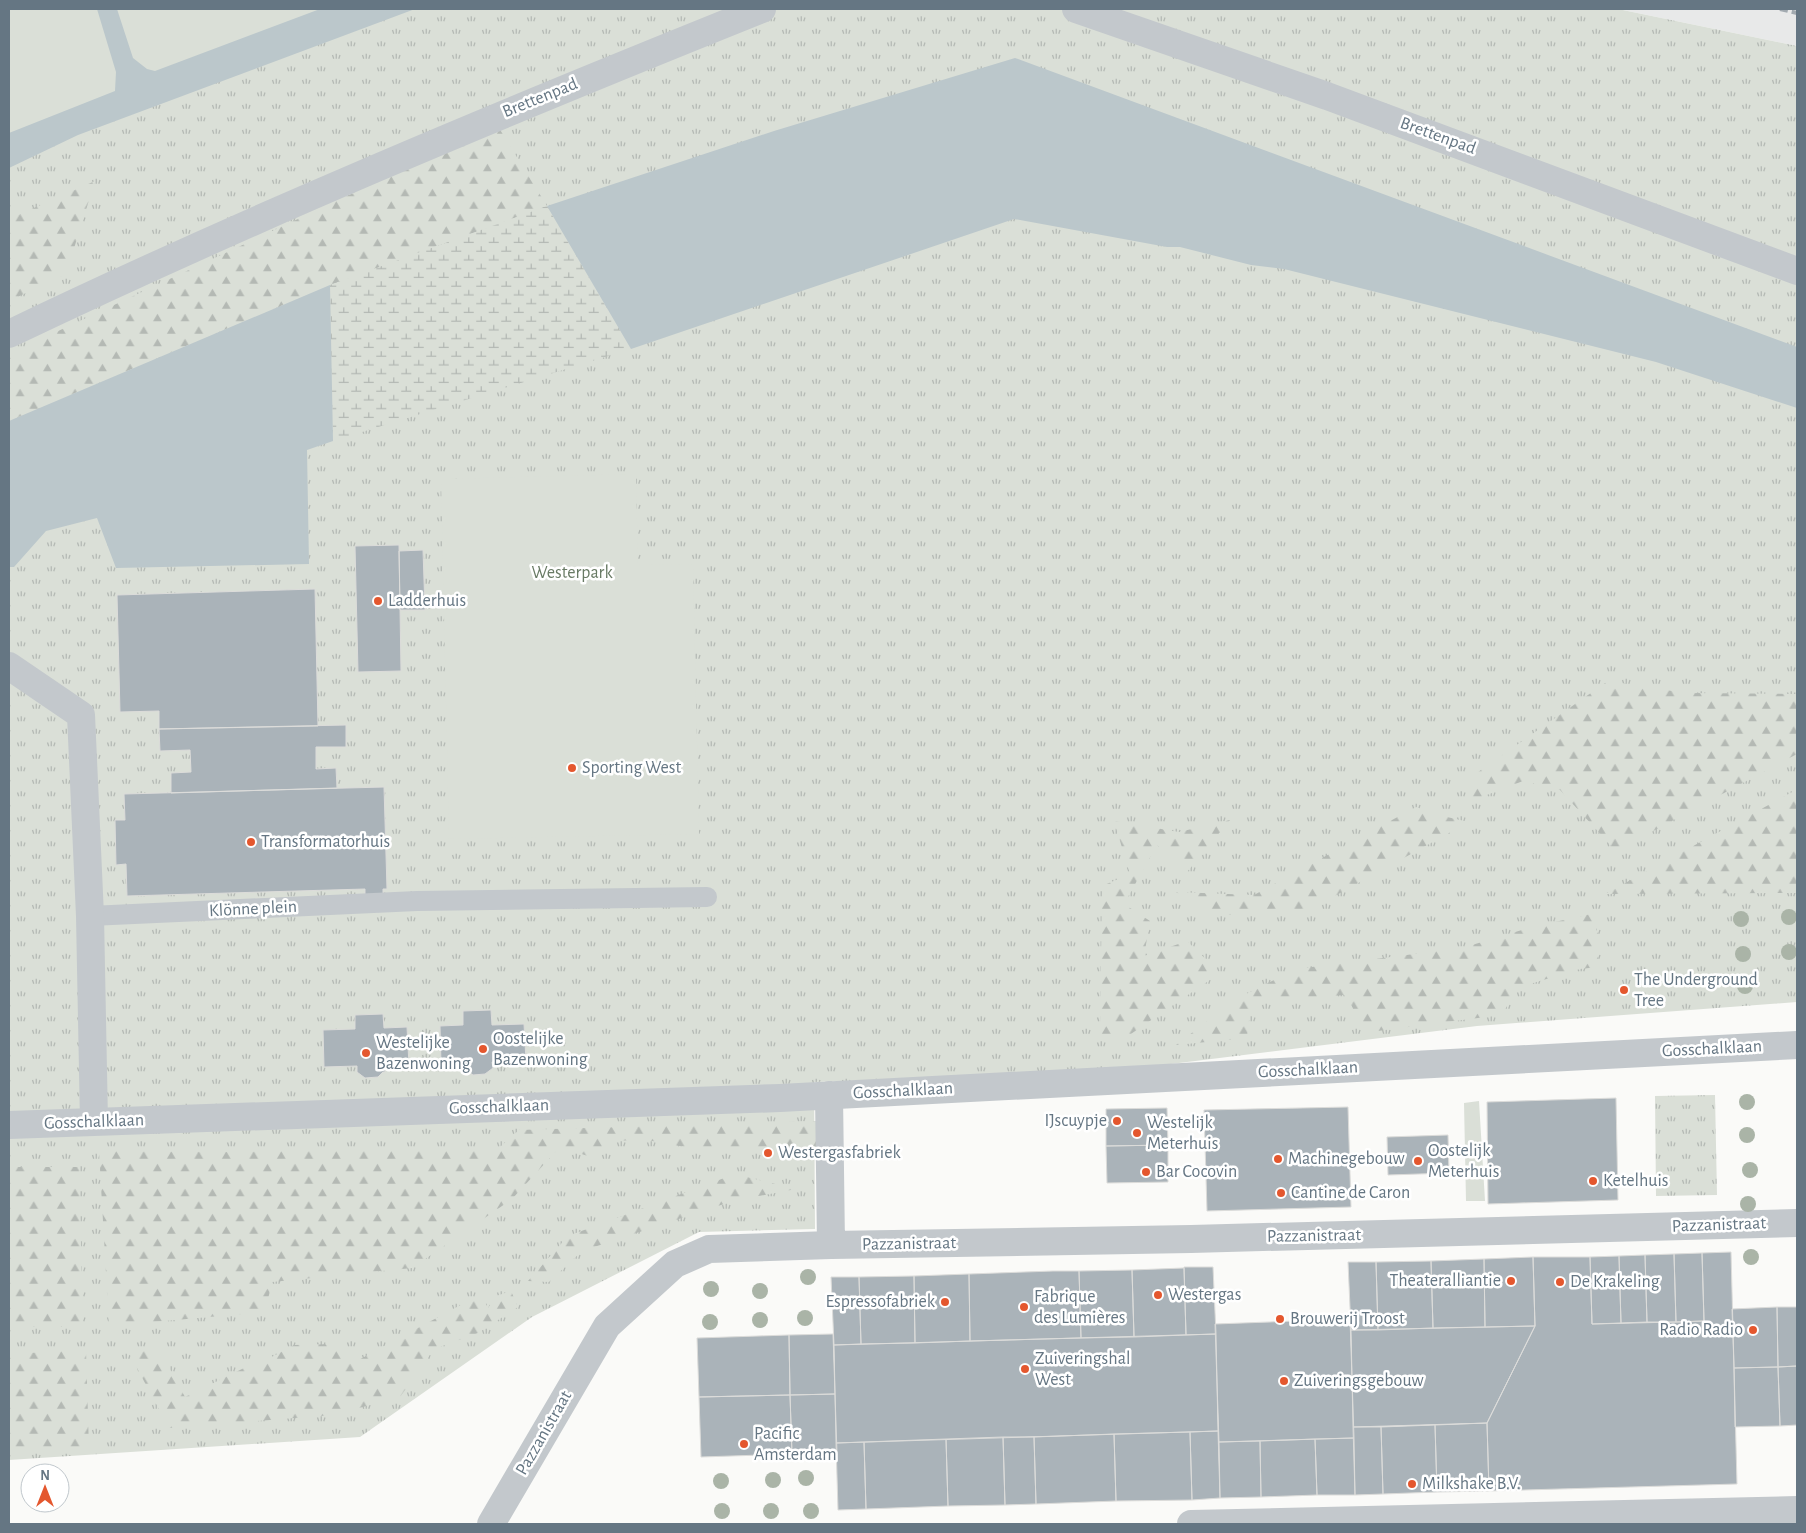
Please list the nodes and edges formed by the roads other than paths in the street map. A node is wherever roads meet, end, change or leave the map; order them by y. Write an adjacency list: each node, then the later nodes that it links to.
1 (762, 9): 4 (street, Brettenpad)
2 (1076, 9): 3 (street, Brettenpad)
3 (1797, 271)
4 (9, 334)
5 (9, 666): 7 (street)
6 (707, 898): 7 (lane, Klönne plein)
7 (90, 916): 10 (street)
8 (1797, 1045): 9 (street, Gosschalklaan)
9 (829, 1095): 10 (street, Gosschalklaan); 13 (street)
10 (94, 1122): 11 (street, Gosschalklaan)
11 (9, 1125)
12 (1797, 1223): 13 (street, Pazzanistraat)
13 (831, 1245): 15 (street, Pazzanistraat)
14 (1797, 1510): 16 (street)
15 (491, 1524)
16 (1191, 1524)

